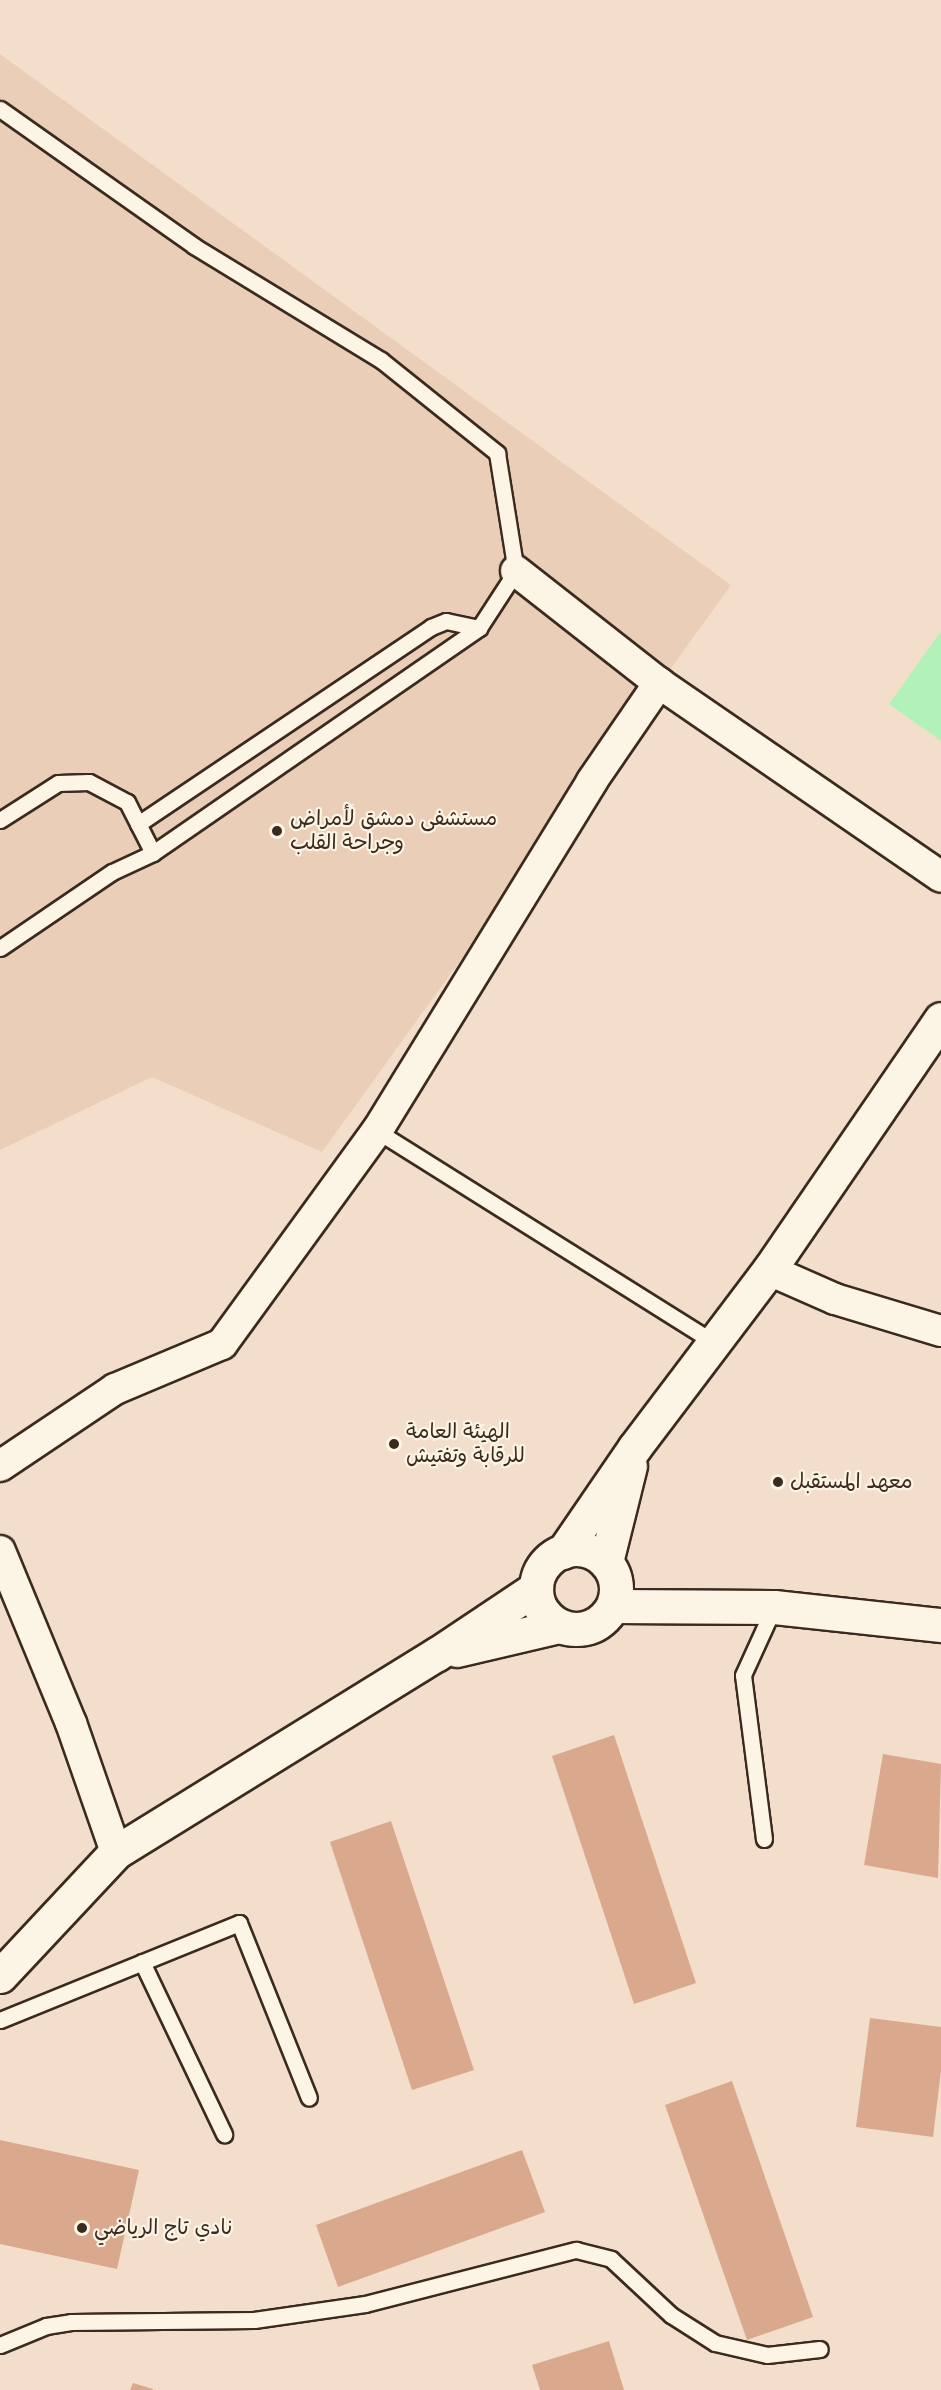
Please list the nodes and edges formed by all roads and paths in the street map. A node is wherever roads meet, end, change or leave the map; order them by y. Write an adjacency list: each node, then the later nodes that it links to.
1 (0, 109): 2 (lane)
2 (516, 571): 3 (lane); 4 (street)
3 (479, 628): 6 (lane); 7 (lane)
4 (659, 683): 8 (street); 11 (street)
5 (0, 820): 6 (lane)
6 (138, 824): 7 (lane)
7 (153, 853): 9 (lane)
8 (941, 877)
9 (0, 948)
10 (941, 1019): 12 (street)
11 (377, 1131): 14 (lane); 16 (street)
12 (769, 1270): 13 (street); 14 (street)
13 (941, 1331)
14 (714, 1342): 15 (street)
15 (635, 1447): 18 (street); 19 (street)
16 (0, 1466)
17 (0, 1551): 27 (street)
18 (563, 1552): 19 (street); 20 (street)
19 (606, 1562): 21 (street)
20 (536, 1588): 24 (street); 25 (street)
21 (613, 1606): 22 (street); 24 (street)
22 (774, 1608): 23 (street); 26 (lane)
23 (941, 1625)
24 (559, 1626): 25 (street)
25 (437, 1654): 27 (street)
26 (764, 1839)
27 (116, 1852): 29 (street)
28 (142, 1962): 30 (lane); 31 (lane); 32 (lane)
29 (0, 1976)
30 (0, 2020)
31 (309, 2098)
32 (224, 2134)
33 (0, 2345): 34 (lane)
34 (820, 2349)

